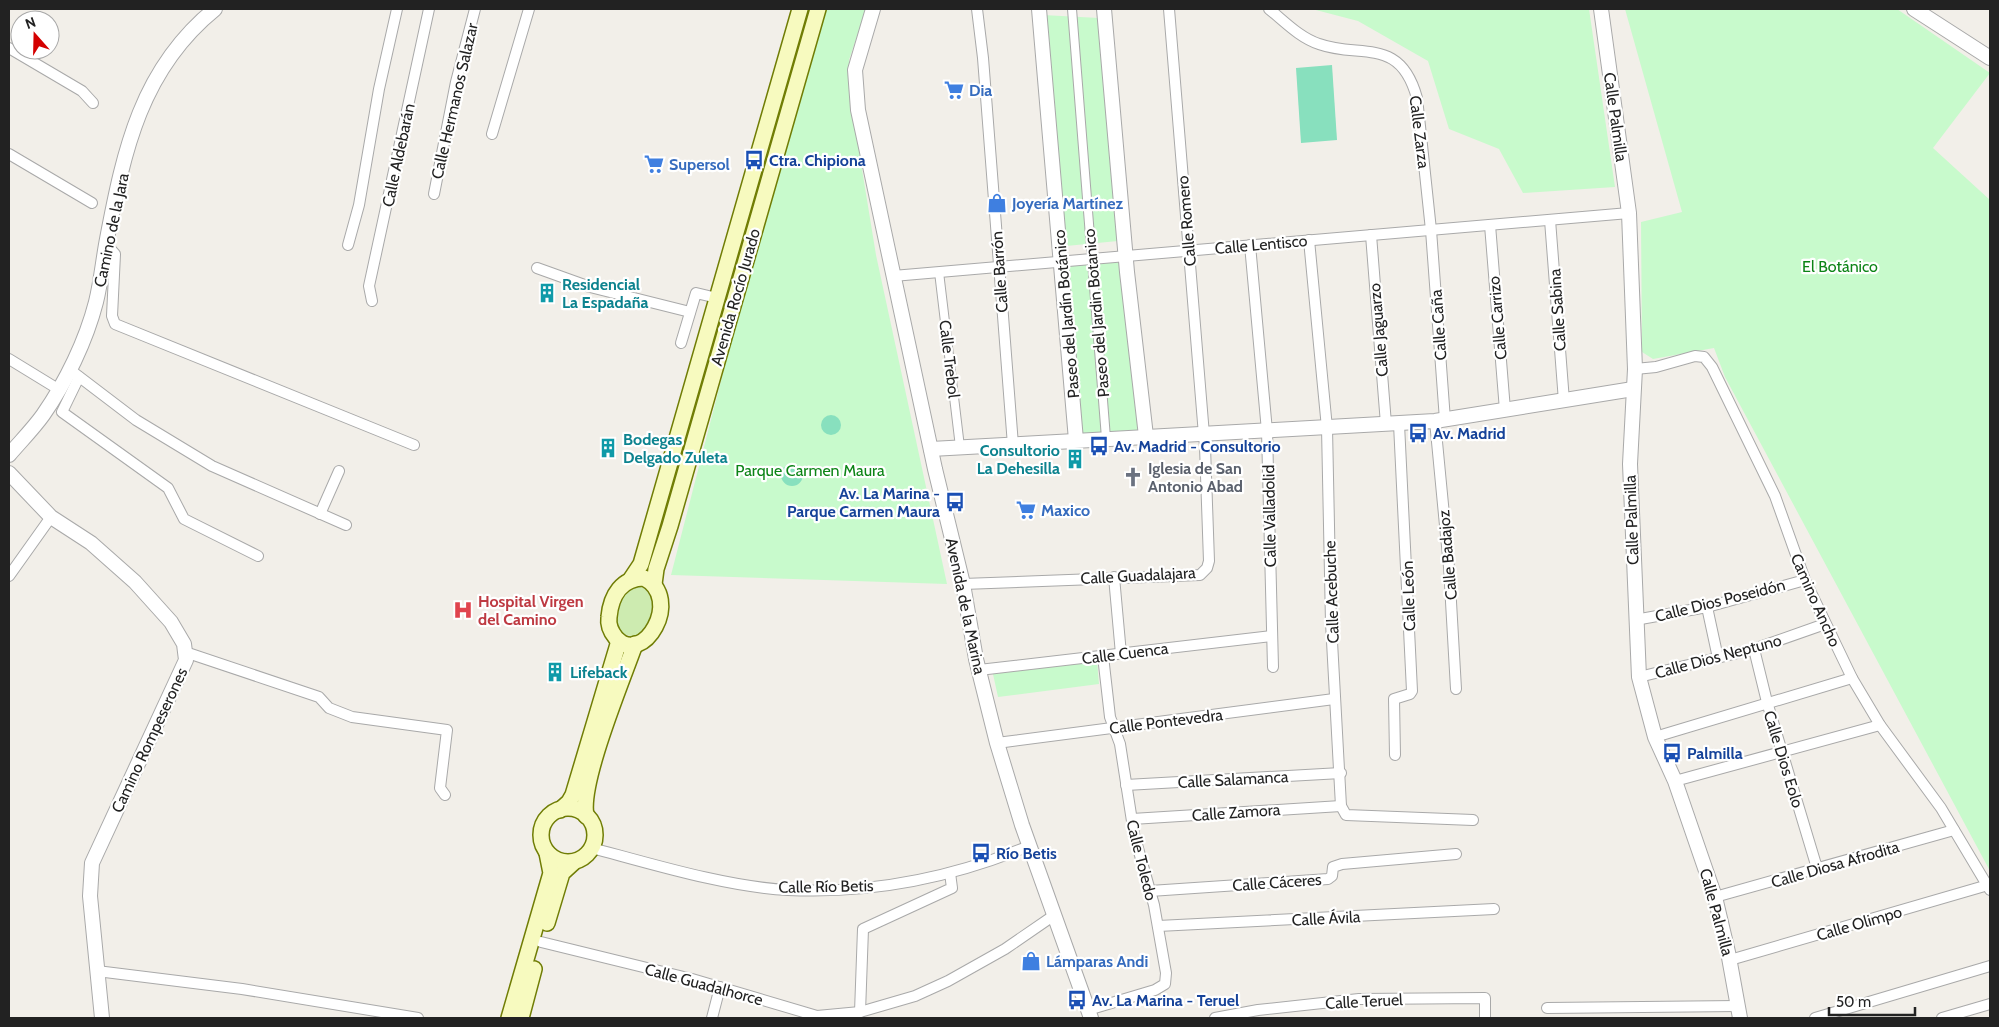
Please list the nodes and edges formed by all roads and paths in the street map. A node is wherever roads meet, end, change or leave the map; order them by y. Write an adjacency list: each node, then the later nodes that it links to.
1 (215, 9): 30 (street, Camino de la Jara)
2 (397, 9): 31 (street)
3 (429, 9): 42 (street, Calle Aldebarán)
4 (475, 9): 22 (street, Calle Hermanos Salazar)
5 (529, 9): 20 (street)
6 (800, 9): 41 (main road, Avenida Rocío Jurado)
7 (818, 9): 75 (main road, Avenida Rocío Jurado)
8 (873, 9): 40 (street, Avenida de la Marina)
9 (977, 9): 37 (street, Calle Barrón)
10 (1039, 9): 36 (street, Paseo del Jardín Botánico)
11 (1072, 9): 35 (street, Paseo del Jardin Botanico)
12 (1104, 9): 34 (street)
13 (1169, 9): 33 (street, Calle Romero)
14 (1269, 9): 27 (street, Calle Zarza)
15 (1601, 9): 24 (street, Calle Palmilla)
16 (1918, 10): 18 (street)
17 (9, 48): 19 (street)
18 (1990, 58)
19 (93, 103)
20 (492, 134)
21 (9, 154): 23 (street)
22 (434, 194)
23 (92, 203)
24 (1629, 213): 25 (street, Calle Lentisco); 46 (street, Calle Palmilla)
25 (1550, 220): 26 (street, Calle Lentisco); 50 (street, Calle Sabina)
26 (1490, 225): 27 (street, Calle Lentisco); 51 (street, Calle Carrizo)
27 (1431, 230): 28 (street, Calle Lentisco); 52 (street, Calle Caña)
28 (1371, 235): 29 (street, Calle Lentisco); 53 (street, Calle Jaguarzo)
29 (1309, 240): 32 (street, Calle Lentisco); 54 (street, Calle Acebuche)
30 (106, 244): 47 (street, Camino de la Jara); 60 (street)
31 (348, 244)
32 (1250, 245): 33 (street, Calle Lentisco); 55 (street, Calle Valladolid)
33 (1188, 251): 34 (street, Calle Lentisco); 56 (street, Calle Romero)
34 (1126, 256): 35 (street, Calle Lentisco); 57 (street)
35 (1092, 259): 36 (street, Calle Lentisco); 58 (street, Paseo del Jardin Botanico)
36 (1062, 261): 37 (street, Calle Lentisco); 59 (street, Paseo del Jardín Botánico)
37 (999, 267): 39 (street, Calle Lentisco); 61 (street, Calle Barrón)
38 (537, 268): 43 (street)
39 (938, 272): 40 (street, Calle Lentisco); 62 (street, Calle Trebol)
40 (894, 276): 63 (street, Avenida de la Marina)
41 (717, 298): 43 (street, Avenida Rocío Jurado); 73 (main road, Avenida Rocío Jurado)
42 (372, 301)
43 (690, 312): 44 (street, Avenida Rocío Jurado)
44 (681, 343)
45 (9, 359): 48 (street)
46 (1635, 369): 49 (street, Calle Palmilla); 74 (street, Camino Ancho)
47 (74, 373): 48 (street, Camino de la Jara); 67 (street); 70 (street)
48 (58, 389): 64 (street, Camino de la Jara)
49 (1633, 389): 50 (street); 78 (street, Calle Palmilla)
50 (1564, 401): 51 (street)
51 (1505, 410): 52 (street)
52 (1440, 421): 53 (street); 92 (street, Calle Badajoz)
53 (1392, 424): 54 (street); 100 (street, Calle León)
54 (1327, 428): 55 (street); 93 (street, Calle Acebuche)
55 (1267, 431): 56 (street); 80 (street, Calle Valladolid)
56 (1204, 434): 57 (street); 72 (street, Calle Guadalajara)
57 (1146, 436): 58 (street)
58 (1106, 438): 59 (street)
59 (1076, 440): 61 (street)
60 (414, 445)
61 (1013, 445): 62 (street)
62 (960, 447): 63 (street)
63 (931, 449): 76 (street, Avenida de la Marina)
64 (9, 455)
65 (339, 471): 67 (street)
66 (9, 473): 68 (street, Camino Rompeserones)
67 (320, 514): 69 (street)
68 (51, 517): 71 (street); 84 (street, Camino Rompeserones)
69 (346, 525)
70 (258, 556)
71 (9, 576)
72 (1114, 577): 76 (street, Calle Guadalajara); 85 (street)
73 (631, 579): 75 (main road); 81 (main road)
74 (1805, 580): 77 (street, Calle Dios Poseidón); 79 (street, Camino Ancho)
75 (654, 584): 82 (main road)
76 (963, 584): 89 (street, Avenida de la Marina)
77 (1707, 607): 78 (street, Calle Dios Poseidón); 87 (street)
78 (1635, 620): 90 (street, Calle Palmilla)
79 (1825, 624): 83 (street, Calle Dios Neptuno); 91 (street, Camino Ancho)
80 (1272, 636): 85 (street, Calle Cuenca); 88 (street, Calle Valladolid)
81 (619, 642): 82 (main road); 106 (main road)
82 (635, 644): 107 (main road)
83 (1754, 649): 87 (street, Calle Dios Neptuno); 94 (street, Calle Dios Eolo)
84 (185, 652): 104 (street); 127 (street, Camino Rompeserones)
85 (1121, 654): 86 (street, Calle Cuenca)
86 (1102, 656): 89 (street, Calle Cuenca); 96 (street, Calle Toledo)
87 (1718, 658): 90 (street, Calle Dios Neptuno)
88 (1273, 667)
89 (979, 670): 98 (street, Avenida de la Marina)
90 (1639, 677): 97 (street, Calle Palmilla)
91 (1852, 678): 94 (street); 95 (street, Camino Ancho)
92 (1456, 689)
93 (1334, 699): 96 (street, Calle Pontevedra); 101 (street, Calle Acebuche)
94 (1767, 702): 97 (street); 99 (street, Calle Dios Eolo)
95 (1880, 725): 99 (street); 110 (street, Camino Ancho)
96 (1113, 728): 98 (street, Calle Pontevedra); 103 (street, Calle Toledo)
97 (1655, 737): 102 (street, Calle Palmilla)
98 (997, 743): 111 (street, Avenida de la Marina)
99 (1782, 752): 102 (street); 116 (street, Calle Dios Eolo)
100 (1394, 755)
101 (1341, 773): 103 (street, Calle Salamanca); 105 (street, Calle Acebuche)
102 (1675, 781): 120 (street, Calle Palmilla)
103 (1126, 785): 108 (street, Calle Toledo)
104 (445, 795)
105 (1341, 806): 108 (street, Calle Zamora); 109 (street)
106 (560, 810): 107 (main road); 113 (main road)
107 (586, 816): 112 (main road)
108 (1132, 819): 119 (street, Calle Toledo)
109 (1473, 820)
110 (1954, 830): 116 (street, Calle Diosa Afrodita); 118 (street, Camino Ancho)
111 (1029, 846): 117 (street, Calle Río Betis); 122 (street, Avenida de la Marina)
112 (592, 848): 115 (main road); 117 (street, Calle Río Betis)
113 (547, 852): 115 (main road); 136 (main road)
114 (1456, 854): 119 (street, Calle Cáceres)
115 (574, 862): 124 (main road)
116 (1818, 868): 120 (street, Calle Diosa Afrodita)
117 (950, 872): 131 (street)
118 (1989, 887): 125 (street, Calle Olimpo)
119 (1150, 891): 123 (street, Calle Toledo)
120 (1715, 897): 125 (street, Calle Palmilla)
121 (1494, 909): 123 (street, Calle Ávila)
122 (1053, 916): 131 (street, Calle Guadalhorce); 133 (street, Avenida de la Marina)
123 (1158, 926): 133 (street, Calle Toledo)
124 (541, 942): 128 (street, Calle Guadalhorce); 137 (main road)
125 (1730, 960): 132 (street, Calle Palmilla)
126 (1990, 966): 141 (street)
127 (97, 971): 134 (street, Camino Rompeserones); 135 (street)
128 (720, 987): 131 (street, Calle Guadalhorce); 138 (street)
129 (1990, 1004): 142 (street)
130 (1548, 1008): 132 (street)
131 (860, 1012)
132 (1739, 1012)
133 (1090, 1014)
134 (102, 1018)
135 (418, 1018)
136 (509, 1018)
137 (521, 1018)
138 (712, 1018)
139 (1215, 1018): 140 (street, Calle Teruel)
140 (1485, 1018)
141 (1815, 1018)
142 (1942, 1018)

